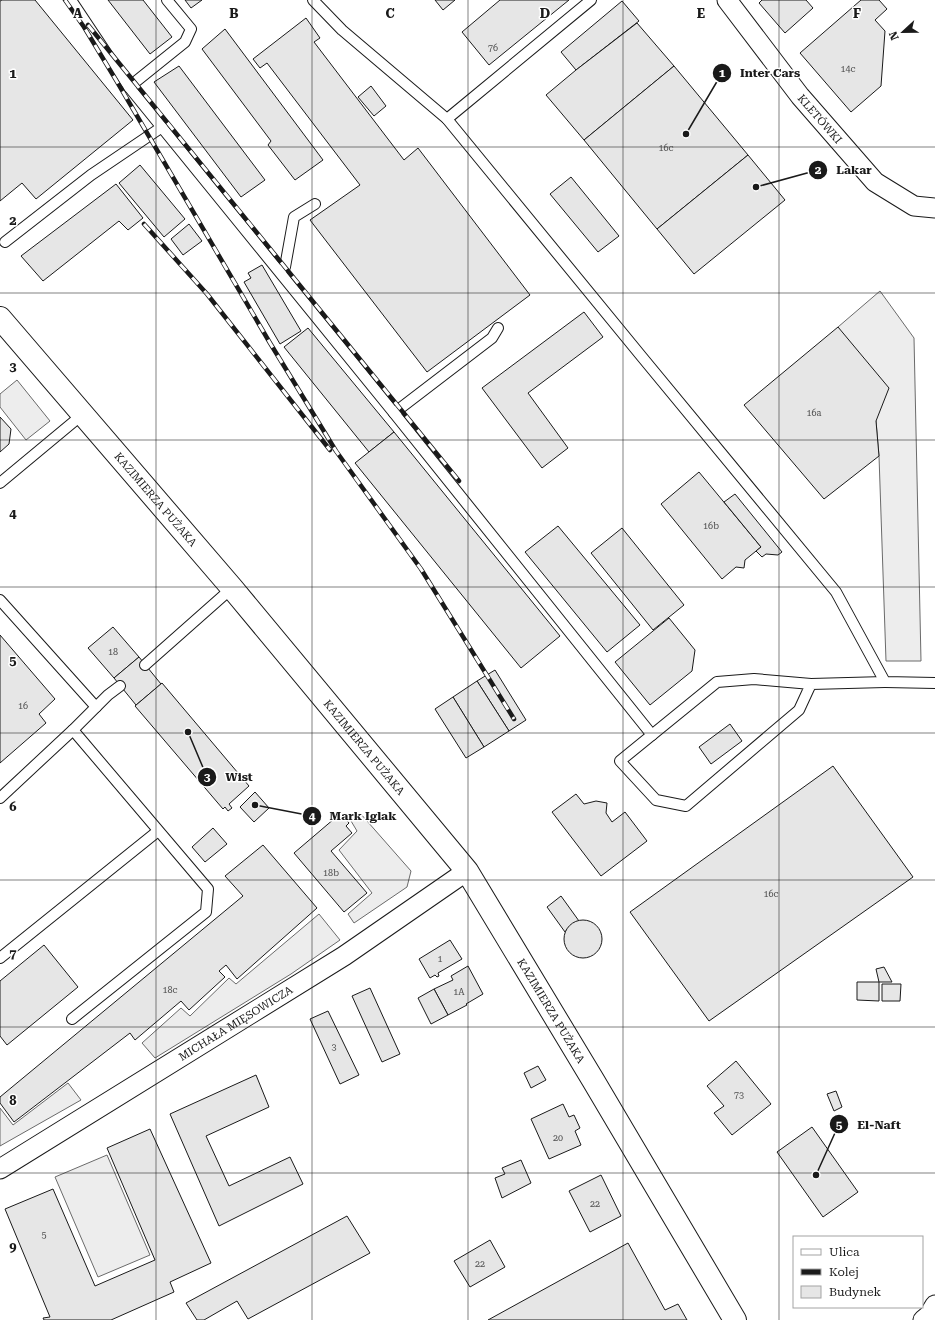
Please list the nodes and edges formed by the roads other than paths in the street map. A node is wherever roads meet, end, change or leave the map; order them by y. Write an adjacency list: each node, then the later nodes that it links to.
1 (71, 0): 6 (lane)
2 (167, 0): 6 (lane)
3 (313, 0): 7 (lane)
4 (591, 0): 7 (lane)
5 (727, 0): 10 (street, KLETÓWKI)
6 (129, 87): 8 (lane)
7 (447, 119): 21 (lane)
8 (162, 127): 11 (lane); 12 (lane)
9 (315, 204): 12 (lane)
10 (935, 208)
11 (5, 242)
12 (280, 271): 15 (lane)
13 (0, 318): 16 (street, KAZIMIERZA PUŻAKA)
14 (498, 328): 15 (lane)
15 (394, 413): 27 (lane)
16 (83, 414): 17 (lane); 18 (street, KAZIMIERZA PUŻAKA)
17 (0, 483)
18 (232, 588): 20 (lane); 30 (street, KAZIMIERZA PUŻAKA)
19 (0, 600): 25 (lane)
20 (145, 665)
21 (886, 682): 22 (lane); 23 (lane)
22 (935, 683)
23 (811, 684): 27 (lane); 27 (lane)
24 (120, 686): 25 (lane)
25 (96, 708): 26 (lane)
26 (73, 730): 28 (lane); 29 (lane)
27 (652, 734)
28 (0, 798)
29 (158, 831): 31 (lane); 32 (lane)
30 (467, 871): 33 (street, MICHAŁA MIĘSOWICZA); 35 (street, KAZIMIERZA PUŻAKA)
31 (0, 958)
32 (72, 1019)
33 (0, 1169)
34 (935, 1305): 36 (street)
35 (735, 1320)
36 (923, 1320)

